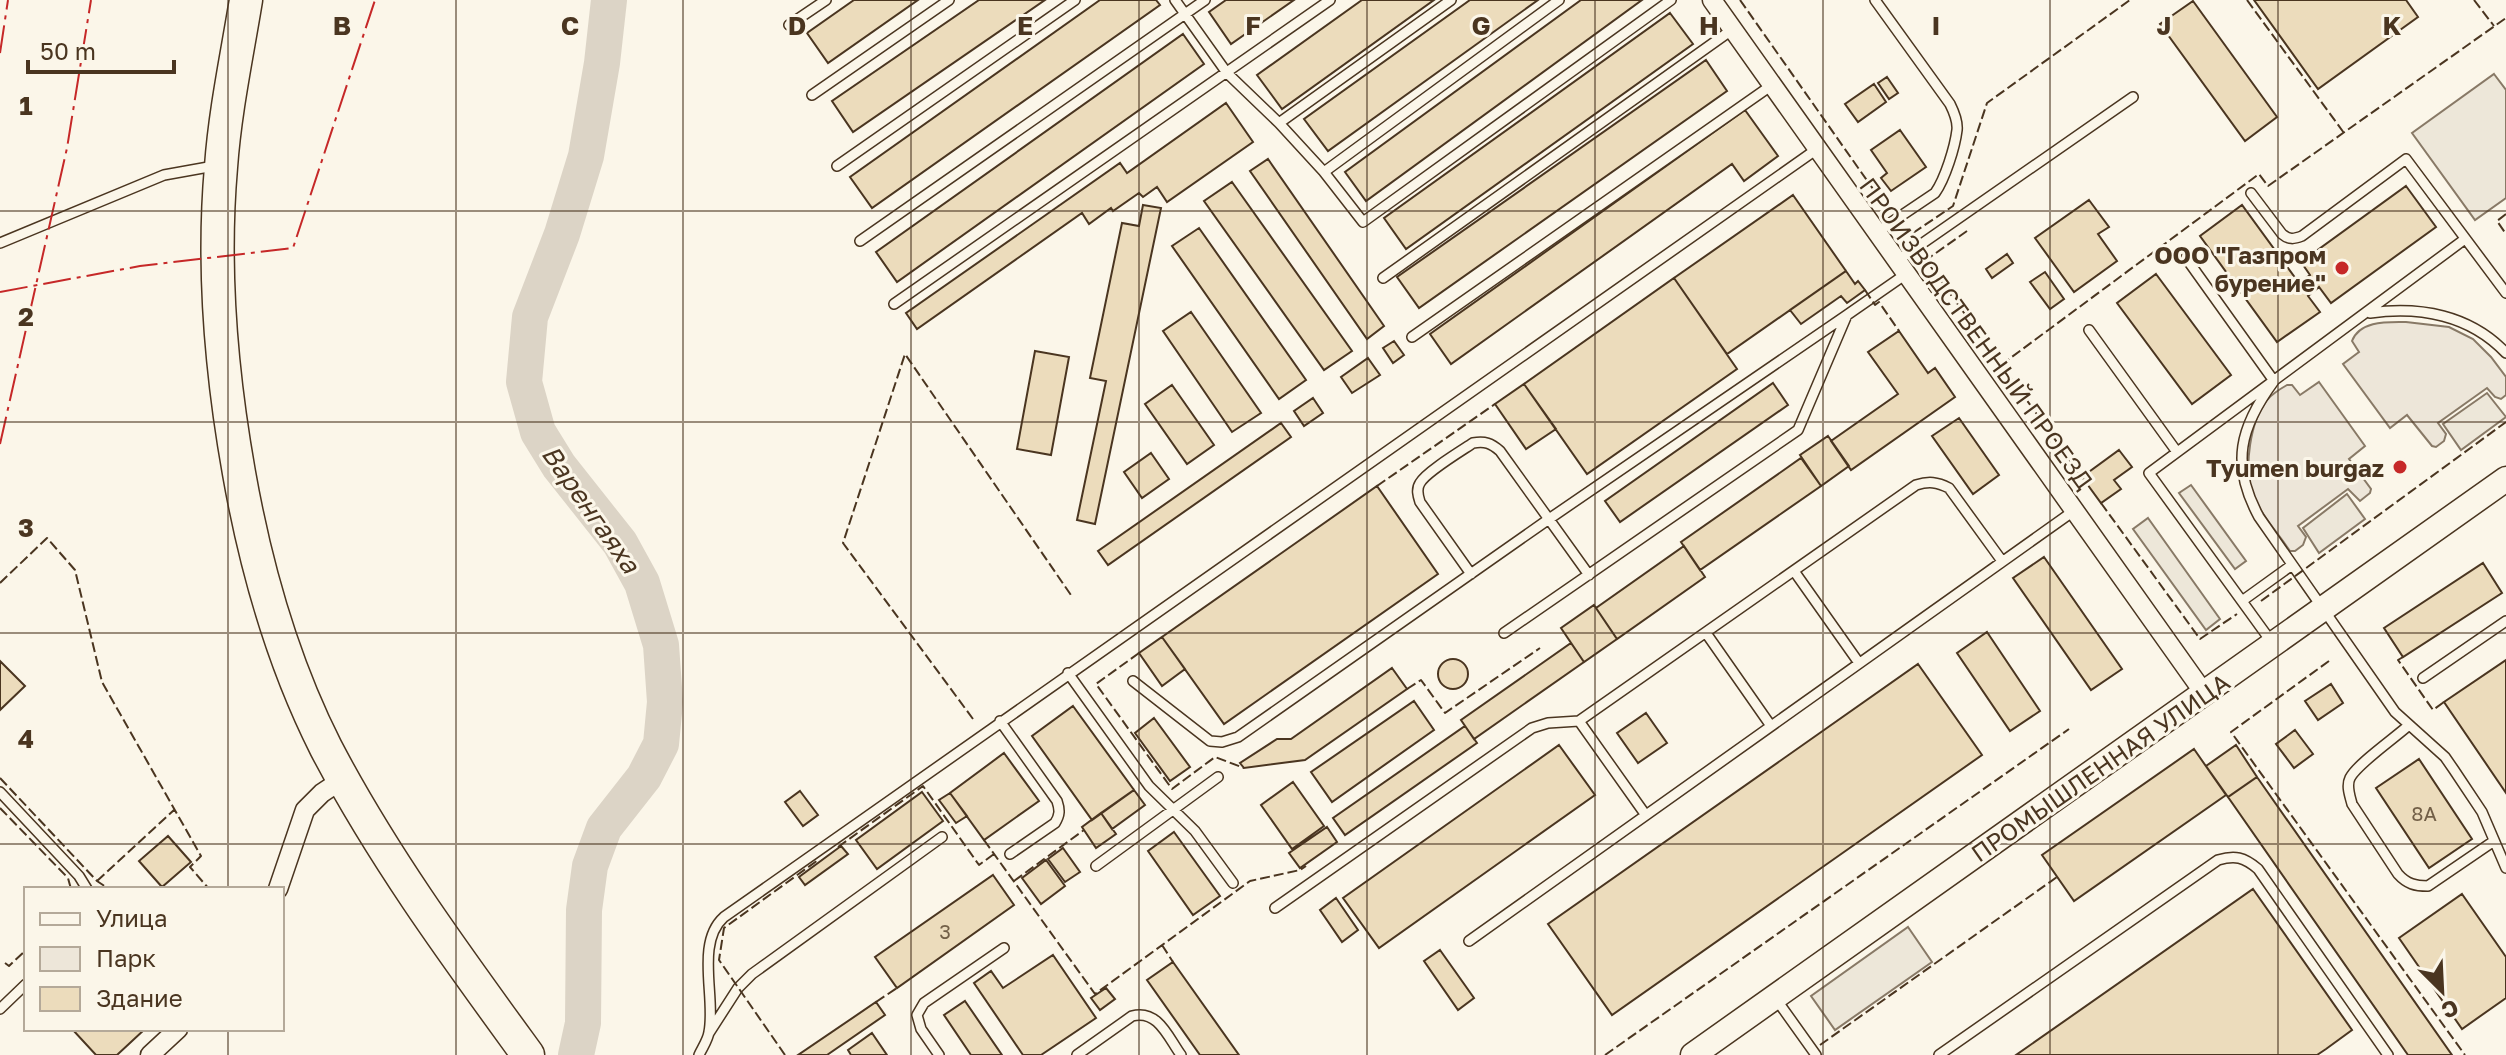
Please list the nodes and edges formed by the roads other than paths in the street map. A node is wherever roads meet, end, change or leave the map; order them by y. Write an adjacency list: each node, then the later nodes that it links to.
1 (246, 0): 22 (highway)
2 (826, 0): 14 (lane)
3 (949, 0): 18 (lane)
4 (1075, 0): 23 (lane)
5 (1175, 0): 13 (lane)
6 (1205, 0): 13 (lane)
7 (1330, 0): 16 (lane)
8 (1451, 0): 20 (lane)
9 (1559, 0): 24 (lane)
10 (1671, 0): 24 (lane)
11 (1712, 0): 15 (street, ПРОИЗВОДСТВЕННЫЙ ПРОЕЗД)
12 (1875, 0): 26 (lane)
13 (1185, 14): 16 (lane); 28 (lane)
14 (789, 25)
15 (1733, 29): 17 (street, ПРОИЗВОДСТВЕННЫЙ ПРОЕЗД); 32 (lane)
16 (1227, 73): 20 (lane); 34 (lane)
17 (1772, 85): 21 (street, ПРОИЗВОДСТВЕННЫЙ ПРОЕЗД); 38 (lane)
18 (812, 95)
19 (2133, 97): 31 (lane)
20 (1279, 123): 24 (lane)
21 (1817, 149): 26 (street, ПРОИЗВОДСТВЕННЫЙ ПРОЕЗД); 57 (lane)
22 (221, 165): 29 (lane); 66 (highway)
23 (837, 166)
24 (1324, 172)
25 (2251, 193): 27 (lane)
26 (1877, 233): 31 (street, ПРОИЗВОДСТВЕННЫЙ ПРОЕЗД)
27 (2465, 239): 33 (lane); 35 (lane)
28 (860, 241)
29 (0, 243)
30 (2186, 258): 40 (lane)
31 (1902, 268): 36 (lane); 43 (street, ПРОИЗВОДСТВЕННЫЙ ПРОЕЗД)
32 (1383, 278)
33 (2506, 293)
34 (894, 304)
35 (2365, 313): 39 (lane); 40 (lane)
36 (1847, 315): 44 (lane); 49 (lane)
37 (2089, 330): 41 (lane)
38 (1412, 337)
39 (2506, 353)
40 (2274, 381): 41 (lane); 46 (lane)
41 (2177, 452): 50 (lane)
42 (2505, 482): 51 (main road, ПРОМЫШЛЕННАЯ УЛИЦА)
43 (2075, 510): 45 (lane); 60 (street, ПРОИЗВОДСТВЕННЫЙ ПРОЕЗД)
44 (1549, 519): 48 (lane); 48 (lane); 49 (lane)
45 (2002, 561): 47 (lane); 56 (lane)
46 (2292, 565): 50 (lane); 51 (lane)
47 (1794, 571): 54 (lane); 56 (lane)
48 (1471, 574): 59 (lane)
49 (1589, 575): 53 (lane)
50 (2242, 601): 55 (lane)
51 (2323, 609): 55 (main road, ПРОМЫШЛЕННАЯ УЛИЦА); 63 (lane)
52 (2506, 621): 58 (lane)
53 (1504, 633)
54 (1706, 633): 62 (lane); 64 (lane)
55 (2273, 644): 60 (main road, ПРОМЫШЛЕННАЯ УЛИЦА)
56 (1859, 663): 64 (lane)
57 (1068, 673): 61 (lane); 68 (lane)
58 (2423, 678)
59 (1133, 681)
60 (2204, 693): 82 (main road, ПРОМЫШЛЕННАЯ УЛИЦА)
61 (1000, 721): 72 (lane); 85 (lane)
62 (1579, 721): 69 (lane); 78 (lane)
63 (2409, 725): 71 (lane); 71 (lane)
64 (1771, 726): 69 (lane)
65 (1218, 777): 68 (lane)
66 (343, 779): 77 (street); 87 (highway)
67 (0, 792): 76 (lane)
68 (1173, 810): 73 (lane); 75 (lane)
69 (1645, 814): 79 (lane)
70 (942, 837): 85 (lane)
71 (2494, 841): 74 (lane)
72 (1010, 854)
73 (1096, 866)
74 (2506, 868)
75 (1233, 883)
76 (86, 887)
77 (279, 887)
78 (1275, 908)
79 (1469, 941)
80 (1004, 948): 89 (lane)
81 (24, 986): 83 (lane)
82 (1775, 997): 92 (main road, ПРОМЫШЛЕННАЯ УЛИЦА); 93 (lane)
83 (0, 1009)
84 (176, 1031): 86 (street)
85 (709, 1033): 88 (lane)
86 (150, 1055)
87 (528, 1055)
88 (699, 1055)
89 (939, 1055)
90 (1077, 1055): 91 (lane)
91 (1181, 1055)
92 (1693, 1055)
93 (1816, 1055)
94 (1939, 1055): 95 (lane)
95 (2388, 1055)

